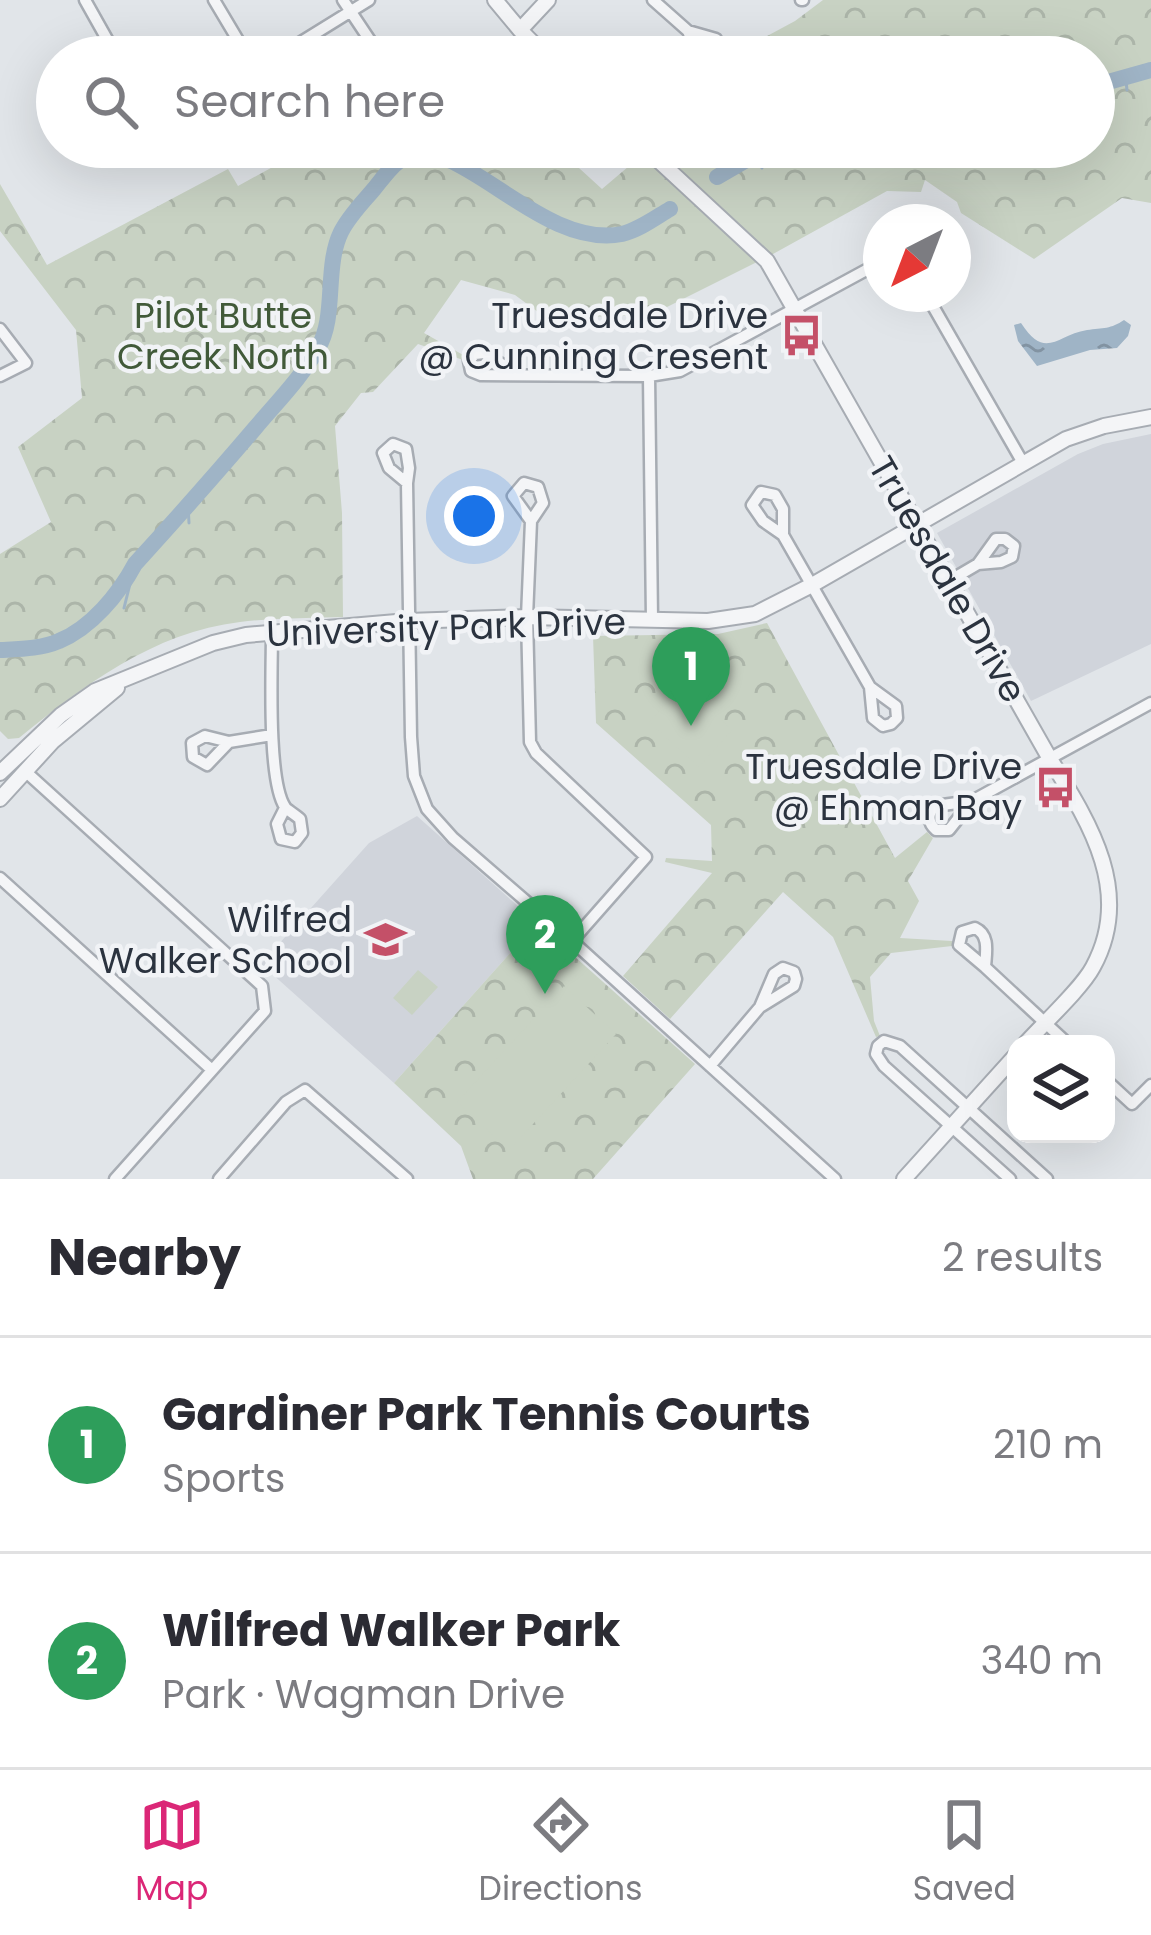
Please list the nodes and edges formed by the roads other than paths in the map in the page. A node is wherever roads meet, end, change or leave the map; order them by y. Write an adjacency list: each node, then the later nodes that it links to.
1 (85, 0): 11 (street)
2 (214, 0): 12 (street)
3 (343, 0): 8 (street)
4 (369, 0): 8 (street)
5 (495, 0): 9 (street)
6 (548, 0): 9 (street)
7 (653, 0): 10 (street)
8 (352, 12): 13 (street); 14 (street)
9 (520, 30): 15 (street)
10 (688, 31): 16 (street); 17 (street)
11 (105, 36)
12 (235, 36)
13 (312, 36)
14 (368, 36)
15 (526, 36)
16 (690, 36)
17 (704, 36)
18 (667, 168): 20 (street, Truesdale Drive)
19 (863, 272): 20 (street)
20 (796, 310): 25 (street); 30 (street, Truesdale Drive)
21 (936, 312): 27 (street)
22 (0, 329): 24 (street)
23 (518, 374): 25 (street)
24 (0, 376)
25 (649, 376): 36 (street)
26 (1151, 417): 27 (street, University Park Drive)
27 (1023, 464): 30 (street, University Park Drive)
28 (406, 484): 37 (street)
29 (531, 521): 35 (street)
30 (916, 524): 33 (street, Truesdale Drive); 34 (street, University Park Drive)
31 (783, 536): 34 (street)
32 (979, 564): 33 (street)
33 (949, 581): 44 (street, Truesdale Drive)
34 (812, 585): 36 (street, University Park Drive); 39 (street)
35 (527, 617): 36 (street, University Park Drive); 37 (street, University Park Drive); 51 (street)
36 (652, 619)
37 (408, 621): 38 (street, University Park Drive); 51 (street)
38 (272, 632): 41 (street); 45 (street, University Park Drive)
39 (870, 687)
40 (1151, 703): 44 (street)
41 (272, 735): 42 (street); 49 (street)
42 (229, 742)
43 (0, 748): 45 (street)
44 (1050, 759): 48 (street); 54 (street, Truesdale Drive)
45 (18, 765): 46 (street, University Park Drive); 47 (street, University Park Drive); 59 (street)
46 (0, 773)
47 (0, 799)
48 (972, 801)
49 (285, 808)
50 (0, 878): 59 (street)
51 (572, 940): 58 (street)
52 (985, 967): 54 (street)
53 (760, 1007): 58 (street)
54 (1045, 1022): 55 (street, Truesdale Drive); 56 (street)
55 (1033, 1035)
56 (1059, 1035)
57 (1007, 1064): 62 (street)
58 (710, 1066): 67 (street)
59 (212, 1070): 65 (street)
60 (1151, 1085): 61 (street)
61 (1115, 1089)
62 (968, 1108): 63 (street); 63 (street); 70 (street)
63 (952, 1127): 68 (street); 69 (street)
64 (226, 1177): 66 (street)
65 (115, 1179)
66 (406, 1179)
67 (835, 1179)
68 (904, 1179)
69 (1010, 1179)
70 (1047, 1179)

